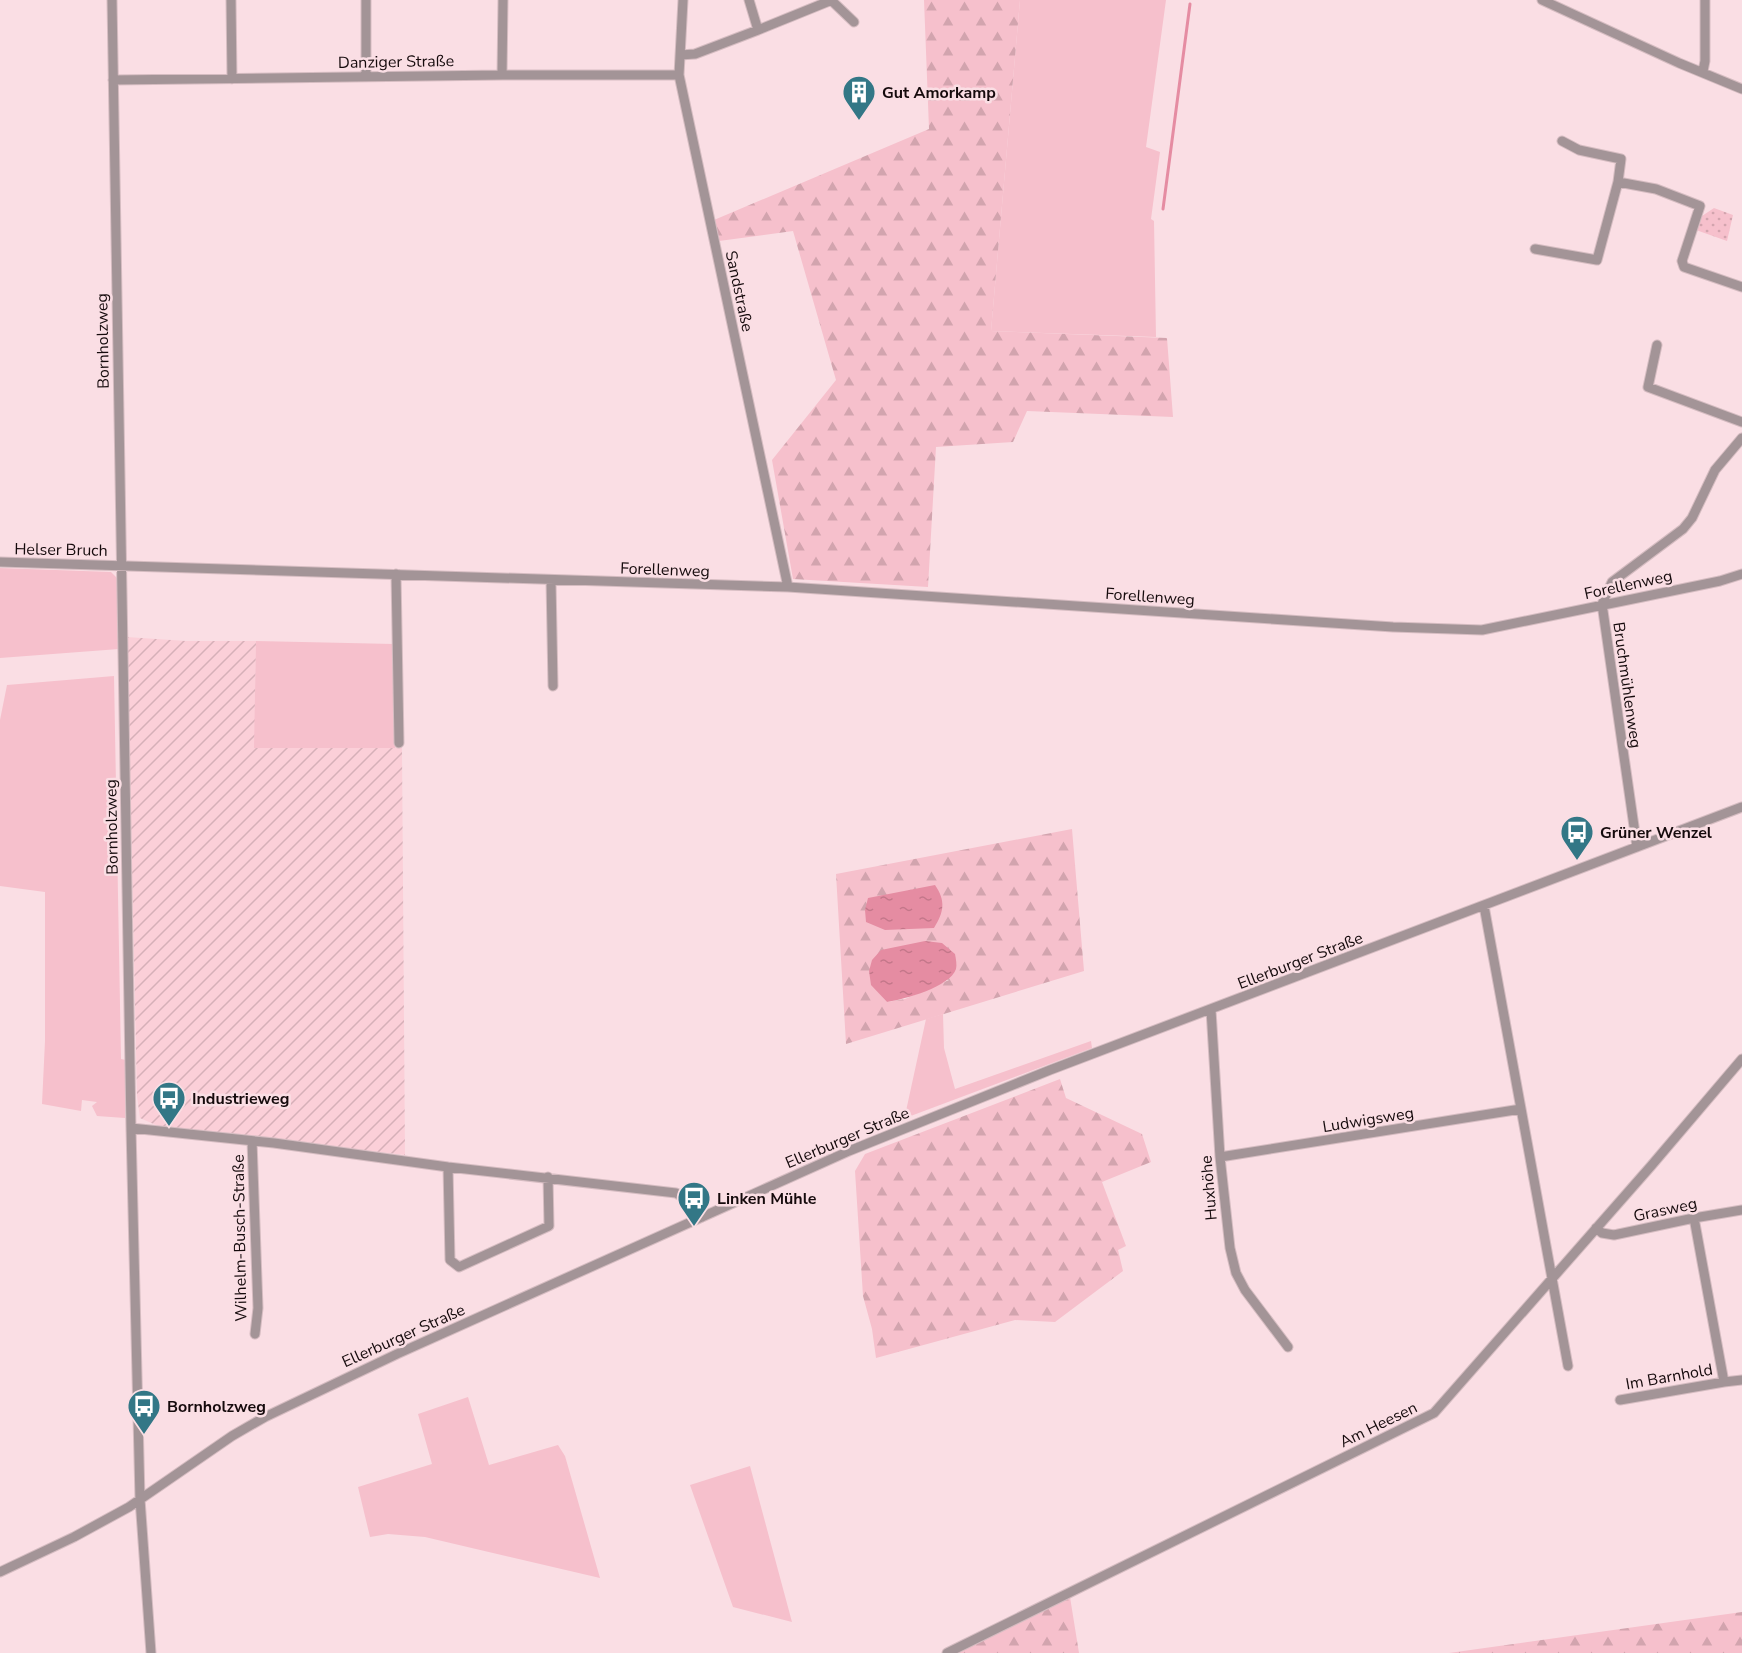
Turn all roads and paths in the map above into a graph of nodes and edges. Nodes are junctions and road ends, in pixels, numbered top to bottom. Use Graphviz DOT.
graph roads {
  1 [pos="112,0"];
  2 [pos="231,0"];
  3 [pos="366,0"];
  4 [pos="503,0"];
  5 [pos="683,0"];
  6 [pos="749,0"];
  7 [pos="1542,0"];
  8 [pos="1705,0"];
  9 [pos="832,1"];
  10 [pos="854,22"];
  11 [pos="758,30"];
  12 [pos="680,55"];
  13 [pos="1702,71"];
  14 [pos="502,75"];
  15 [pos="679,75"];
  16 [pos="366,77"];
  17 [pos="232,79"];
  18 [pos="113,80"];
  19 [pos="1742,89"];
  20 [pos="1562,141"];
  21 [pos="1618,182"];
  22 [pos="1535,249"];
  23 [pos="1742,286"];
  24 [pos="1658,345"];
  25 [pos="1742,422"];
  26 [pos="1742,438"];
  27 [pos="0,562"];
  28 [pos="121,566"];
  29 [pos="396,574"];
  30 [pos="1742,574"];
  31 [pos="551,581"];
  32 [pos="788,587"];
  33 [pos="1602,604"];
  34 [pos="553,686"];
  35 [pos="399,743"];
  36 [pos="1742,807"];
  37 [pos="1636,847"];
  38 [pos="1484,906"];
  39 [pos="1211,1010"];
  40 [pos="1742,1059"];
  41 [pos="1521,1109"];
  42 [pos="131,1128"];
  43 [pos="252,1141"];
  44 [pos="1220,1157"];
  45 [pos="448,1167"];
  46 [pos="548,1177"];
  47 [pos="1742,1210"];
  48 [pos="702,1217"];
  49 [pos="1694,1218"];
  50 [pos="1596,1228"];
  51 [pos="1552,1278"];
  52 [pos="255,1334"];
  53 [pos="1288,1347"];
  54 [pos="1568,1366"];
  55 [pos="1742,1380"];
  56 [pos="1724,1382"];
  57 [pos="1620,1400"];
  58 [pos="140,1499"];
  59 [pos="0,1572"];
  60 [pos="151,1653"];
  61 [pos="947,1653"];
  1 -- 18 [label="street, Bornholzweg"];
  2 -- 17 [label="street"];
  3 -- 16 [label="street"];
  4 -- 14 [label="street"];
  5 -- 12 [label="street, Sandstraße"];
  6 -- 11 [label="street"];
  7 -- 13 [label="street"];
  8 -- 13 [label="street"];
  9 -- 10 [label="street"];
  9 -- 11 [label="street"];
  11 -- 12 [label="street"];
  12 -- 15 [label="street, Sandstraße"];
  13 -- 19 [label="street"];
  14 -- 15 [label="street, Danziger Straße"];
  14 -- 16 [label="street, Danziger Straße"];
  15 -- 32 [label="street, Sandstraße"];
  16 -- 17 [label="street, Danziger Straße"];
  17 -- 18 [label="street, Danziger Straße"];
  18 -- 28 [label="street, Bornholzweg"];
  20 -- 21 [label="street"];
  21 -- 22 [label="street"];
  21 -- 23 [label="street"];
  24 -- 25 [label="street"];
  26 -- 33 [label="street, Bruchmühlenweg"];
  27 -- 28 [label="street, Helser Bruch"];
  28 -- 29 [label="street, Forellenweg"];
  28 -- 42 [label="street, Bornholzweg"];
  29 -- 31 [label="street, Forellenweg"];
  29 -- 35 [label="street"];
  30 -- 33 [label="street, Forellenweg"];
  31 -- 32 [label="street, Forellenweg"];
  31 -- 34 [label="street"];
  32 -- 33 [label="street, Forellenweg"];
  33 -- 37 [label="street, Bruchmühlenweg"];
  36 -- 37 [label="street, Ellerburger Straße"];
  37 -- 38 [label="street, Ellerburger Straße"];
  38 -- 39 [label="street, Ellerburger Straße"];
  38 -- 41 [label="street"];
  39 -- 44 [label="street, Huxhöhe"];
  39 -- 48 [label="street, Ellerburger Straße"];
  40 -- 50 [label="street, Am Heesen"];
  41 -- 44 [label="street, Ludwigsweg"];
  41 -- 51 [label="street"];
  42 -- 43 [label="street"];
  42 -- 58 [label="street, Bornholzweg"];
  43 -- 45 [label="street"];
  43 -- 52 [label="street, Wilhelm-Busch-Straße"];
  44 -- 53 [label="street, Huxhöhe"];
  45 -- 46 [label="street"];
  45 -- 46 [label="street"];
  46 -- 48 [label="street"];
  47 -- 49 [label="street, Grasweg"];
  48 -- 58 [label="street, Ellerburger Straße"];
  49 -- 50 [label="street, Grasweg"];
  49 -- 56 [label="street, Im Barnhold"];
  50 -- 51 [label="street, Am Heesen"];
  51 -- 54 [label="street"];
  51 -- 61 [label="street, Am Heesen"];
  55 -- 56 [label="street, Im Barnhold"];
  56 -- 57 [label="street, Im Barnhold"];
  58 -- 59 [label="street, Ellerburger Straße"];
  58 -- 60 [label="street, Bornholzweg"];
}
